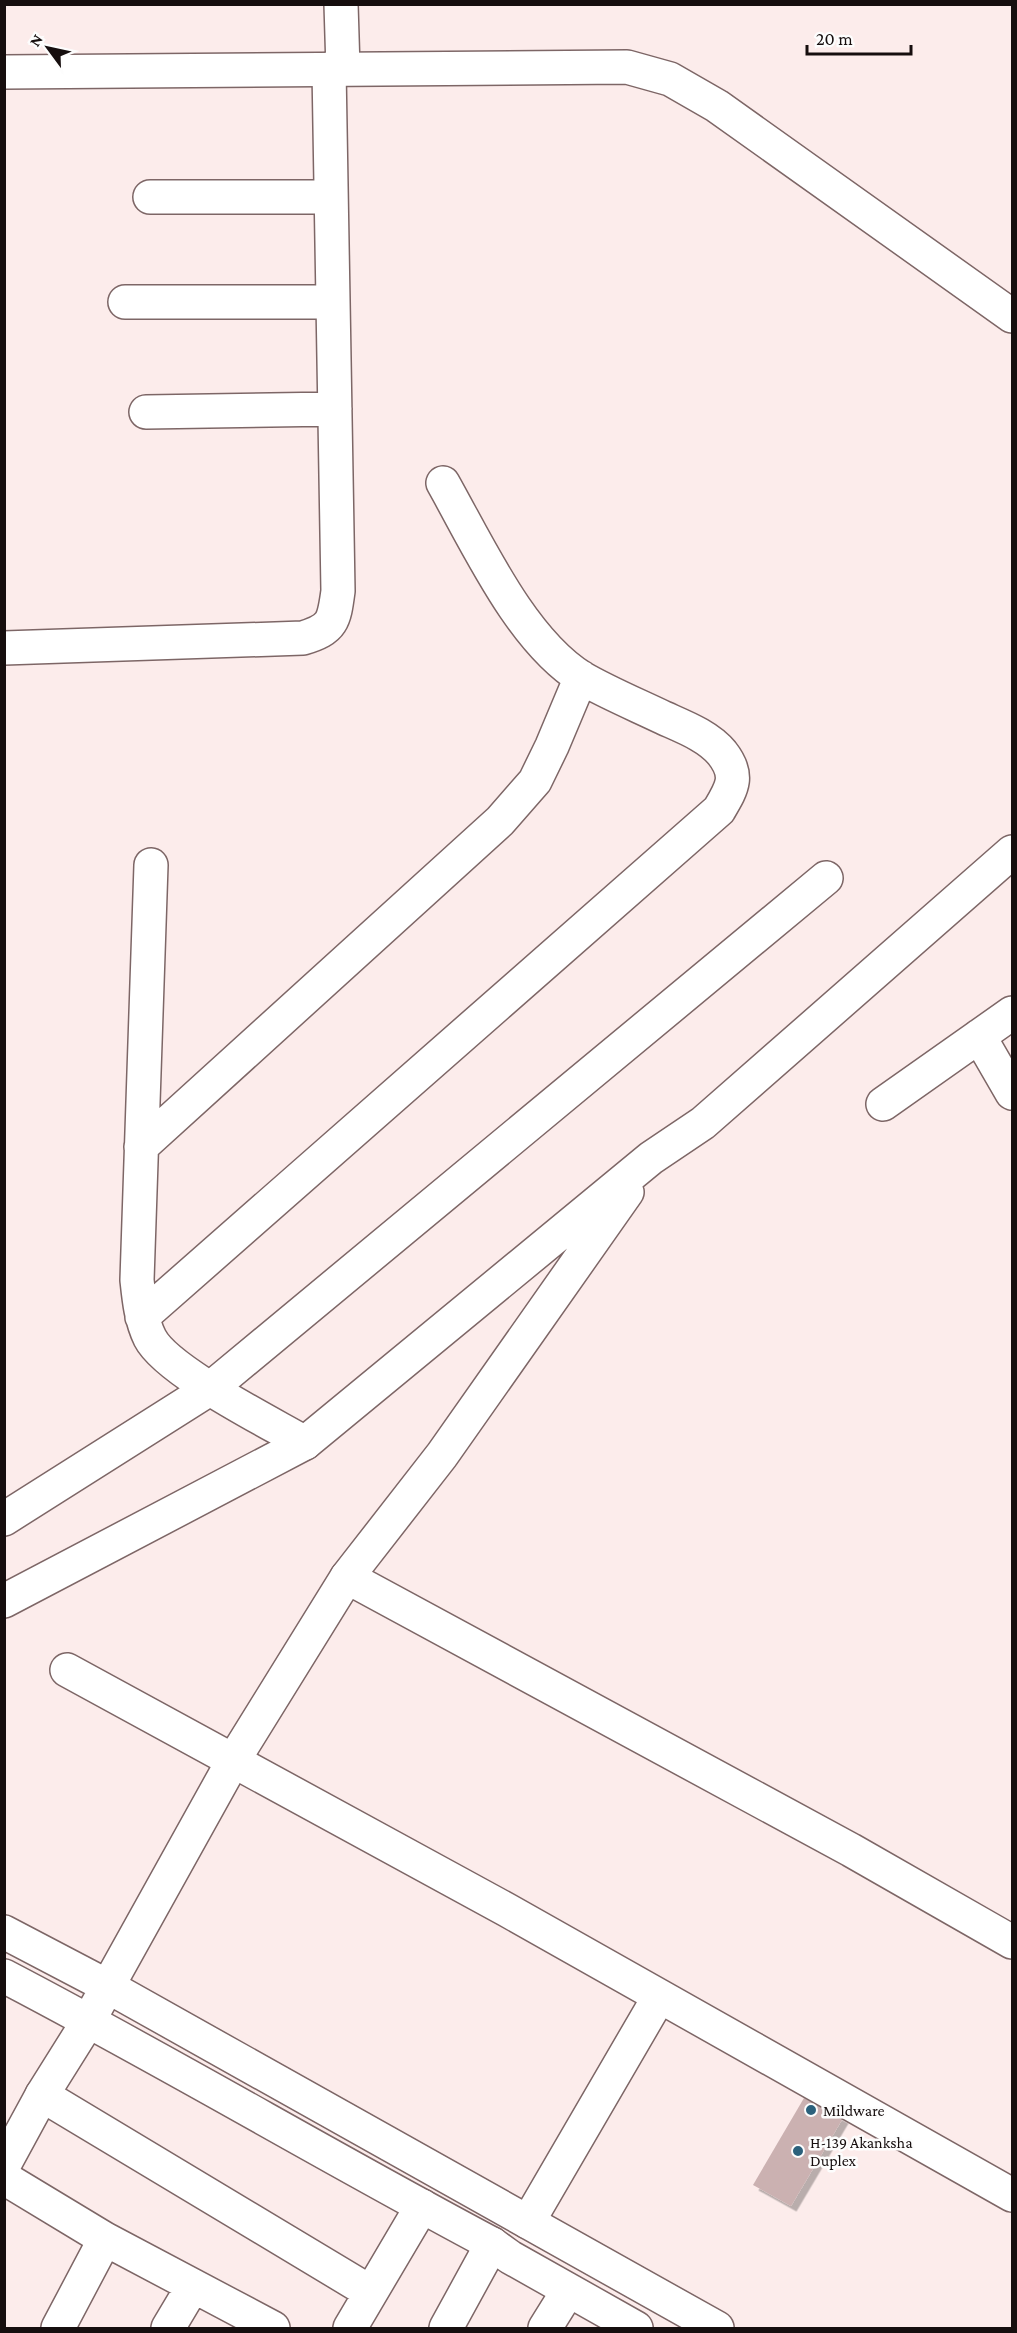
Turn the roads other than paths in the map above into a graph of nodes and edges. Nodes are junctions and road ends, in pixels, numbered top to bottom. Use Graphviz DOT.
graph roads {
  1 [pos="341,4"];
  2 [pos="336,69"];
  3 [pos="4,72"];
  4 [pos="150,197"];
  5 [pos="331,197"];
  6 [pos="125,302"];
  7 [pos="333,302"];
  8 [pos="1012,316"];
  9 [pos="335,409"];
  10 [pos="146,412"];
  11 [pos="443,483"];
  12 [pos="4,648"];
  13 [pos="581,677"];
  14 [pos="1012,852"];
  15 [pos="151,865"];
  16 [pos="826,878"];
  17 [pos="1012,1013"];
  18 [pos="979,1036"];
  19 [pos="1012,1093"];
  20 [pos="883,1104"];
  21 [pos="141,1147"];
  22 [pos="651,1158"];
  23 [pos="142,1317"];
  24 [pos="211,1388"];
  25 [pos="304,1443"];
  26 [pos="4,1519"];
  27 [pos="347,1577"];
  28 [pos="4,1601"];
  29 [pos="67,1670"];
  30 [pos="233,1761"];
  31 [pos="4,1932"];
  32 [pos="1012,1942"];
  33 [pos="4,1976"];
  34 [pos="107,1986"];
  35 [pos="659,1997"];
  36 [pos="88,2020"];
  37 [pos="42,2095"];
  38 [pos="4,2165"];
  39 [pos="4,2178"];
  40 [pos="1012,2195"];
  41 [pos="422,2206"];
  42 [pos="528,2222"];
  43 [pos="105,2239"];
  44 [pos="492,2244"];
  45 [pos="193,2286"];
  46 [pos="568,2291"];
  47 [pos="370,2292"];
  48 [pos="58,2328"];
  49 [pos="168,2328"];
  50 [pos="273,2328"];
  51 [pos="350,2328"];
  52 [pos="446,2328"];
  53 [pos="545,2328"];
  54 [pos="636,2328"];
  55 [pos="717,2328"];
  1 -- 2 [label="street"];
  2 -- 3 [label="street"];
  2 -- 5 [label="street"];
  2 -- 8 [label="street"];
  4 -- 5 [label="street"];
  5 -- 7 [label="street"];
  6 -- 7 [label="street"];
  7 -- 9 [label="street"];
  9 -- 10 [label="street"];
  9 -- 12 [label="street"];
  11 -- 13 [label="street"];
  13 -- 21 [label="street"];
  13 -- 23 [label="street"];
  14 -- 22 [label="street"];
  15 -- 21 [label="street"];
  16 -- 24 [label="street"];
  17 -- 18 [label="street"];
  18 -- 19 [label="street"];
  18 -- 20 [label="street"];
  21 -- 23 [label="street"];
  22 -- 25 [label="street"];
  22 -- 27 [label="street"];
  23 -- 24 [label="street"];
  24 -- 25 [label="street"];
  24 -- 26 [label="street"];
  25 -- 28 [label="street"];
  27 -- 30 [label="street"];
  27 -- 32 [label="street"];
  29 -- 30 [label="street"];
  30 -- 34 [label="street"];
  30 -- 35 [label="street"];
  31 -- 34 [label="street"];
  33 -- 36 [label="street"];
  34 -- 36 [label="street"];
  34 -- 42 [label="street"];
  35 -- 40 [label="street"];
  35 -- 42 [label="street"];
  36 -- 37 [label="street"];
  36 -- 41 [label="street"];
  37 -- 38 [label="street"];
  37 -- 47 [label="street"];
  39 -- 43 [label="street"];
  41 -- 44 [label="street"];
  41 -- 47 [label="street"];
  42 -- 55 [label="street"];
  43 -- 45 [label="street"];
  43 -- 48 [label="street"];
  44 -- 46 [label="street"];
  44 -- 52 [label="street"];
  45 -- 49 [label="street"];
  45 -- 50 [label="street"];
  46 -- 53 [label="street"];
  46 -- 54 [label="street"];
  47 -- 51 [label="street"];
}
